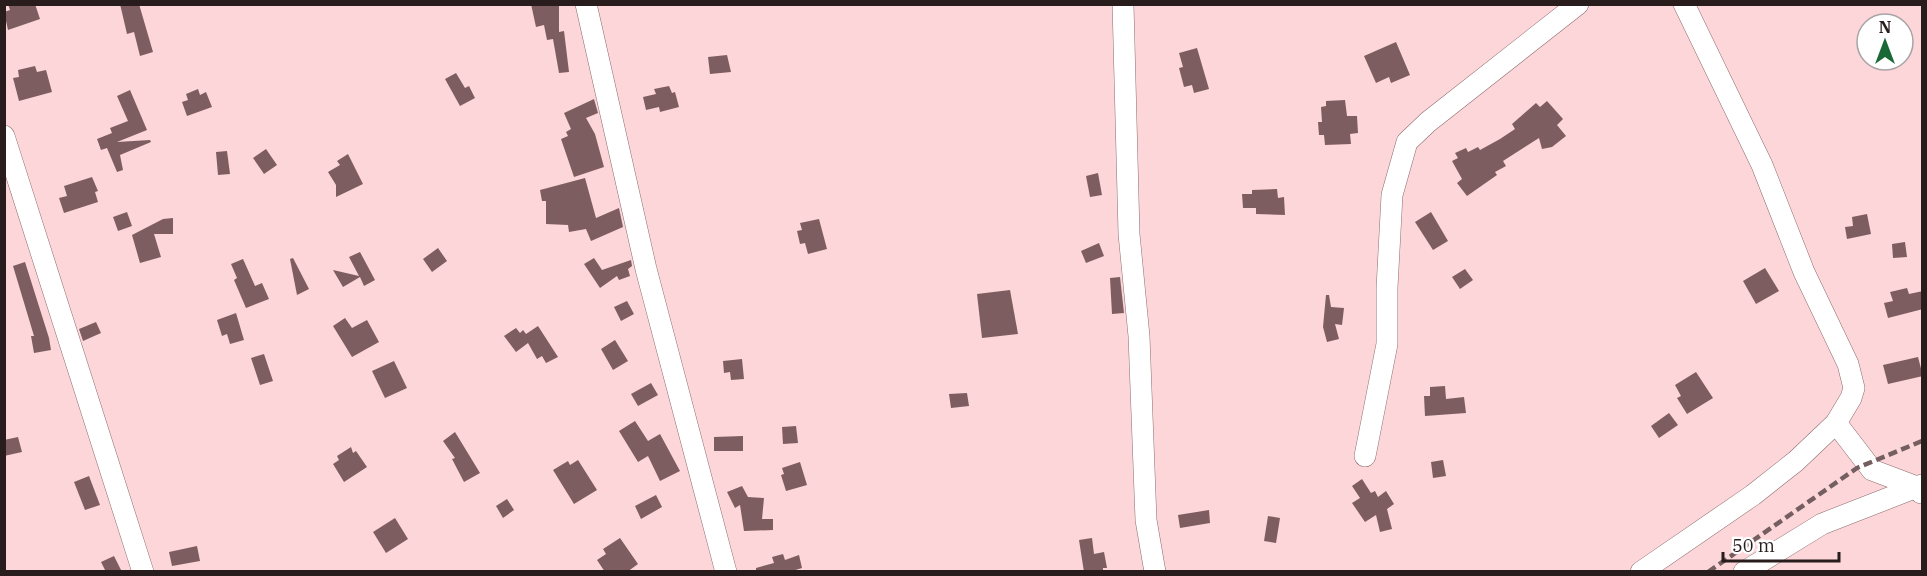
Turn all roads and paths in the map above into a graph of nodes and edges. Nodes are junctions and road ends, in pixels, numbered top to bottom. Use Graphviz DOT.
graph roads {
  1 [pos="586,4"];
  2 [pos="1123,4"];
  3 [pos="1578,4"];
  4 [pos="1684,4"];
  5 [pos="4,136"];
  6 [pos="1836,423"];
  7 [pos="1365,456"];
  8 [pos="1872,470"];
  9 [pos="1921,489"];
  10 [pos="1865,505"];
  11 [pos="143,572"];
  12 [pos="726,572"];
  13 [pos="1155,572"];
  14 [pos="1641,572"];
  15 [pos="1744,572"];
  1 -- 12 [label="street"];
  2 -- 13 [label="street"];
  3 -- 7 [label="street"];
  4 -- 6 [label="street"];
  5 -- 11 [label="street"];
  6 -- 8 [label="street"];
  6 -- 14 [label="street"];
  8 -- 9 [label="street"];
  8 -- 10 [label="street"];
  9 -- 10 [label="street"];
  10 -- 15 [label="street"];
}
